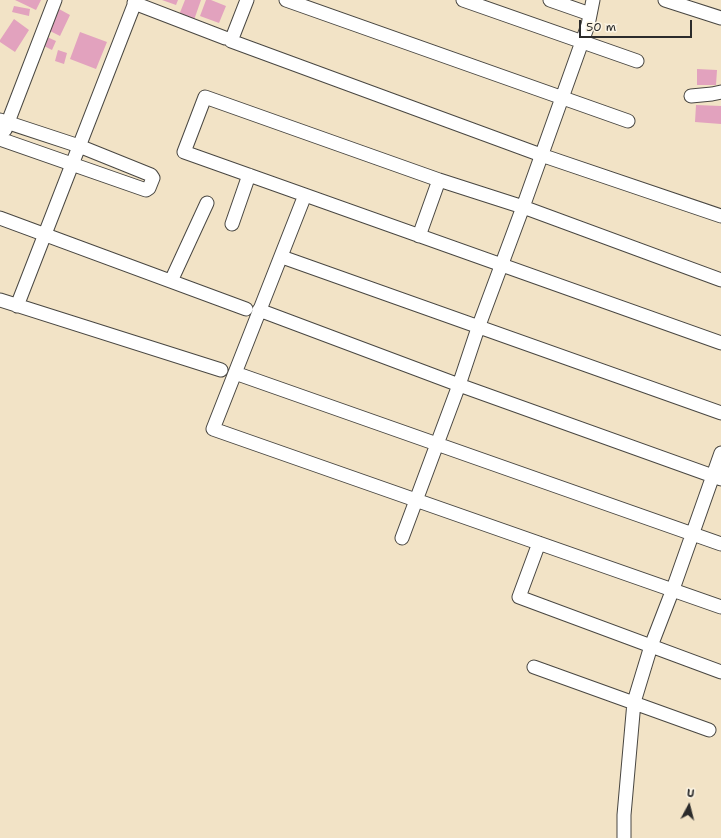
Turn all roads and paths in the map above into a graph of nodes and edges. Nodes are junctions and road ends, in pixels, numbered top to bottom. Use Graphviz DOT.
graph roads {
  1 [pos="55,0"];
  2 [pos="247,0"];
  3 [pos="286,0"];
  4 [pos="463,0"];
  5 [pos="550,0"];
  6 [pos="592,0"];
  7 [pos="665,0"];
  8 [pos="135,2"];
  9 [pos="590,14"];
  10 [pos="721,18"];
  11 [pos="225,38"];
  12 [pos="582,43"];
  13 [pos="637,61"];
  14 [pos="721,92"];
  15 [pos="691,96"];
  16 [pos="561,98"];
  17 [pos="4,121"];
  18 [pos="628,121"];
  19 [pos="1,139"];
  20 [pos="79,146"];
  21 [pos="541,155"];
  22 [pos="72,164"];
  23 [pos="249,175"];
  24 [pos="439,180"];
  25 [pos="305,195"];
  26 [pos="207,203"];
  27 [pos="523,207"];
  28 [pos="721,216"];
  29 [pos="0,218"];
  30 [pos="232,224"];
  31 [pos="45,235"];
  32 [pos="419,236"];
  33 [pos="282,257"];
  34 [pos="501,265"];
  35 [pos="721,280"];
  36 [pos="171,282"];
  37 [pos="0,300"];
  38 [pos="17,306"];
  39 [pos="246,309"];
  40 [pos="260,310"];
  41 [pos="478,328"];
  42 [pos="721,343"];
  43 [pos="221,370"];
  44 [pos="235,373"];
  45 [pos="459,385"];
  46 [pos="721,413"];
  47 [pos="436,445"];
  48 [pos="721,453"];
  49 [pos="717,478"];
  50 [pos="416,501"];
  51 [pos="691,534"];
  52 [pos="402,538"];
  53 [pos="539,543"];
  54 [pos="721,544"];
  55 [pos="673,589"];
  56 [pos="721,607"];
  57 [pos="650,646"];
  58 [pos="534,667"];
  59 [pos="721,672"];
  60 [pos="634,702"];
  61 [pos="709,730"];
  62 [pos="624,838"];
  1 -- 17 [label="street"];
  2 -- 21 [label="street"];
  3 -- 16 [label="street"];
  4 -- 12 [label="street"];
  5 -- 9 [label="street"];
  6 -- 9 [label="street"];
  7 -- 10 [label="street"];
  8 -- 11 [label="street"];
  8 -- 20 [label="street"];
  9 -- 12 [label="street"];
  12 -- 13 [label="street"];
  12 -- 16 [label="street"];
  14 -- 15 [label="street"];
  16 -- 18 [label="street"];
  16 -- 21 [label="street"];
  17 -- 19 [label="street"];
  17 -- 20 [label="street"];
  19 -- 22 [label="street"];
  20 -- 22 [label="street"];
  20 -- 22 [label="street"];
  21 -- 27 [label="street"];
  21 -- 28 [label="street"];
  22 -- 31 [label="street"];
  23 -- 24 [label="street"];
  23 -- 25 [label="street"];
  23 -- 30 [label="street"];
  24 -- 27 [label="street"];
  24 -- 32 [label="street"];
  25 -- 32 [label="street"];
  25 -- 33 [label="street"];
  26 -- 36 [label="street"];
  27 -- 34 [label="street"];
  27 -- 35 [label="street"];
  29 -- 31 [label="street"];
  31 -- 36 [label="street"];
  31 -- 38 [label="street"];
  32 -- 34 [label="street"];
  33 -- 40 [label="street"];
  33 -- 41 [label="street"];
  34 -- 41 [label="street"];
  34 -- 42 [label="street"];
  36 -- 39 [label="street"];
  37 -- 38 [label="street"];
  38 -- 43 [label="street"];
  40 -- 44 [label="street"];
  40 -- 45 [label="street"];
  41 -- 45 [label="street"];
  41 -- 46 [label="street"];
  44 -- 47 [label="street"];
  44 -- 50 [label="street"];
  45 -- 47 [label="street"];
  45 -- 49 [label="street"];
  47 -- 50 [label="street"];
  47 -- 51 [label="street"];
  48 -- 49 [label="street"];
  49 -- 51 [label="street"];
  50 -- 52 [label="street"];
  50 -- 53 [label="street"];
  51 -- 54 [label="street"];
  51 -- 55 [label="street"];
  53 -- 55 [label="street"];
  53 -- 57 [label="street"];
  55 -- 56 [label="street"];
  55 -- 57 [label="street"];
  57 -- 59 [label="street"];
  57 -- 60 [label="street"];
  58 -- 60 [label="street"];
  60 -- 61 [label="street"];
  60 -- 62 [label="street"];
}
